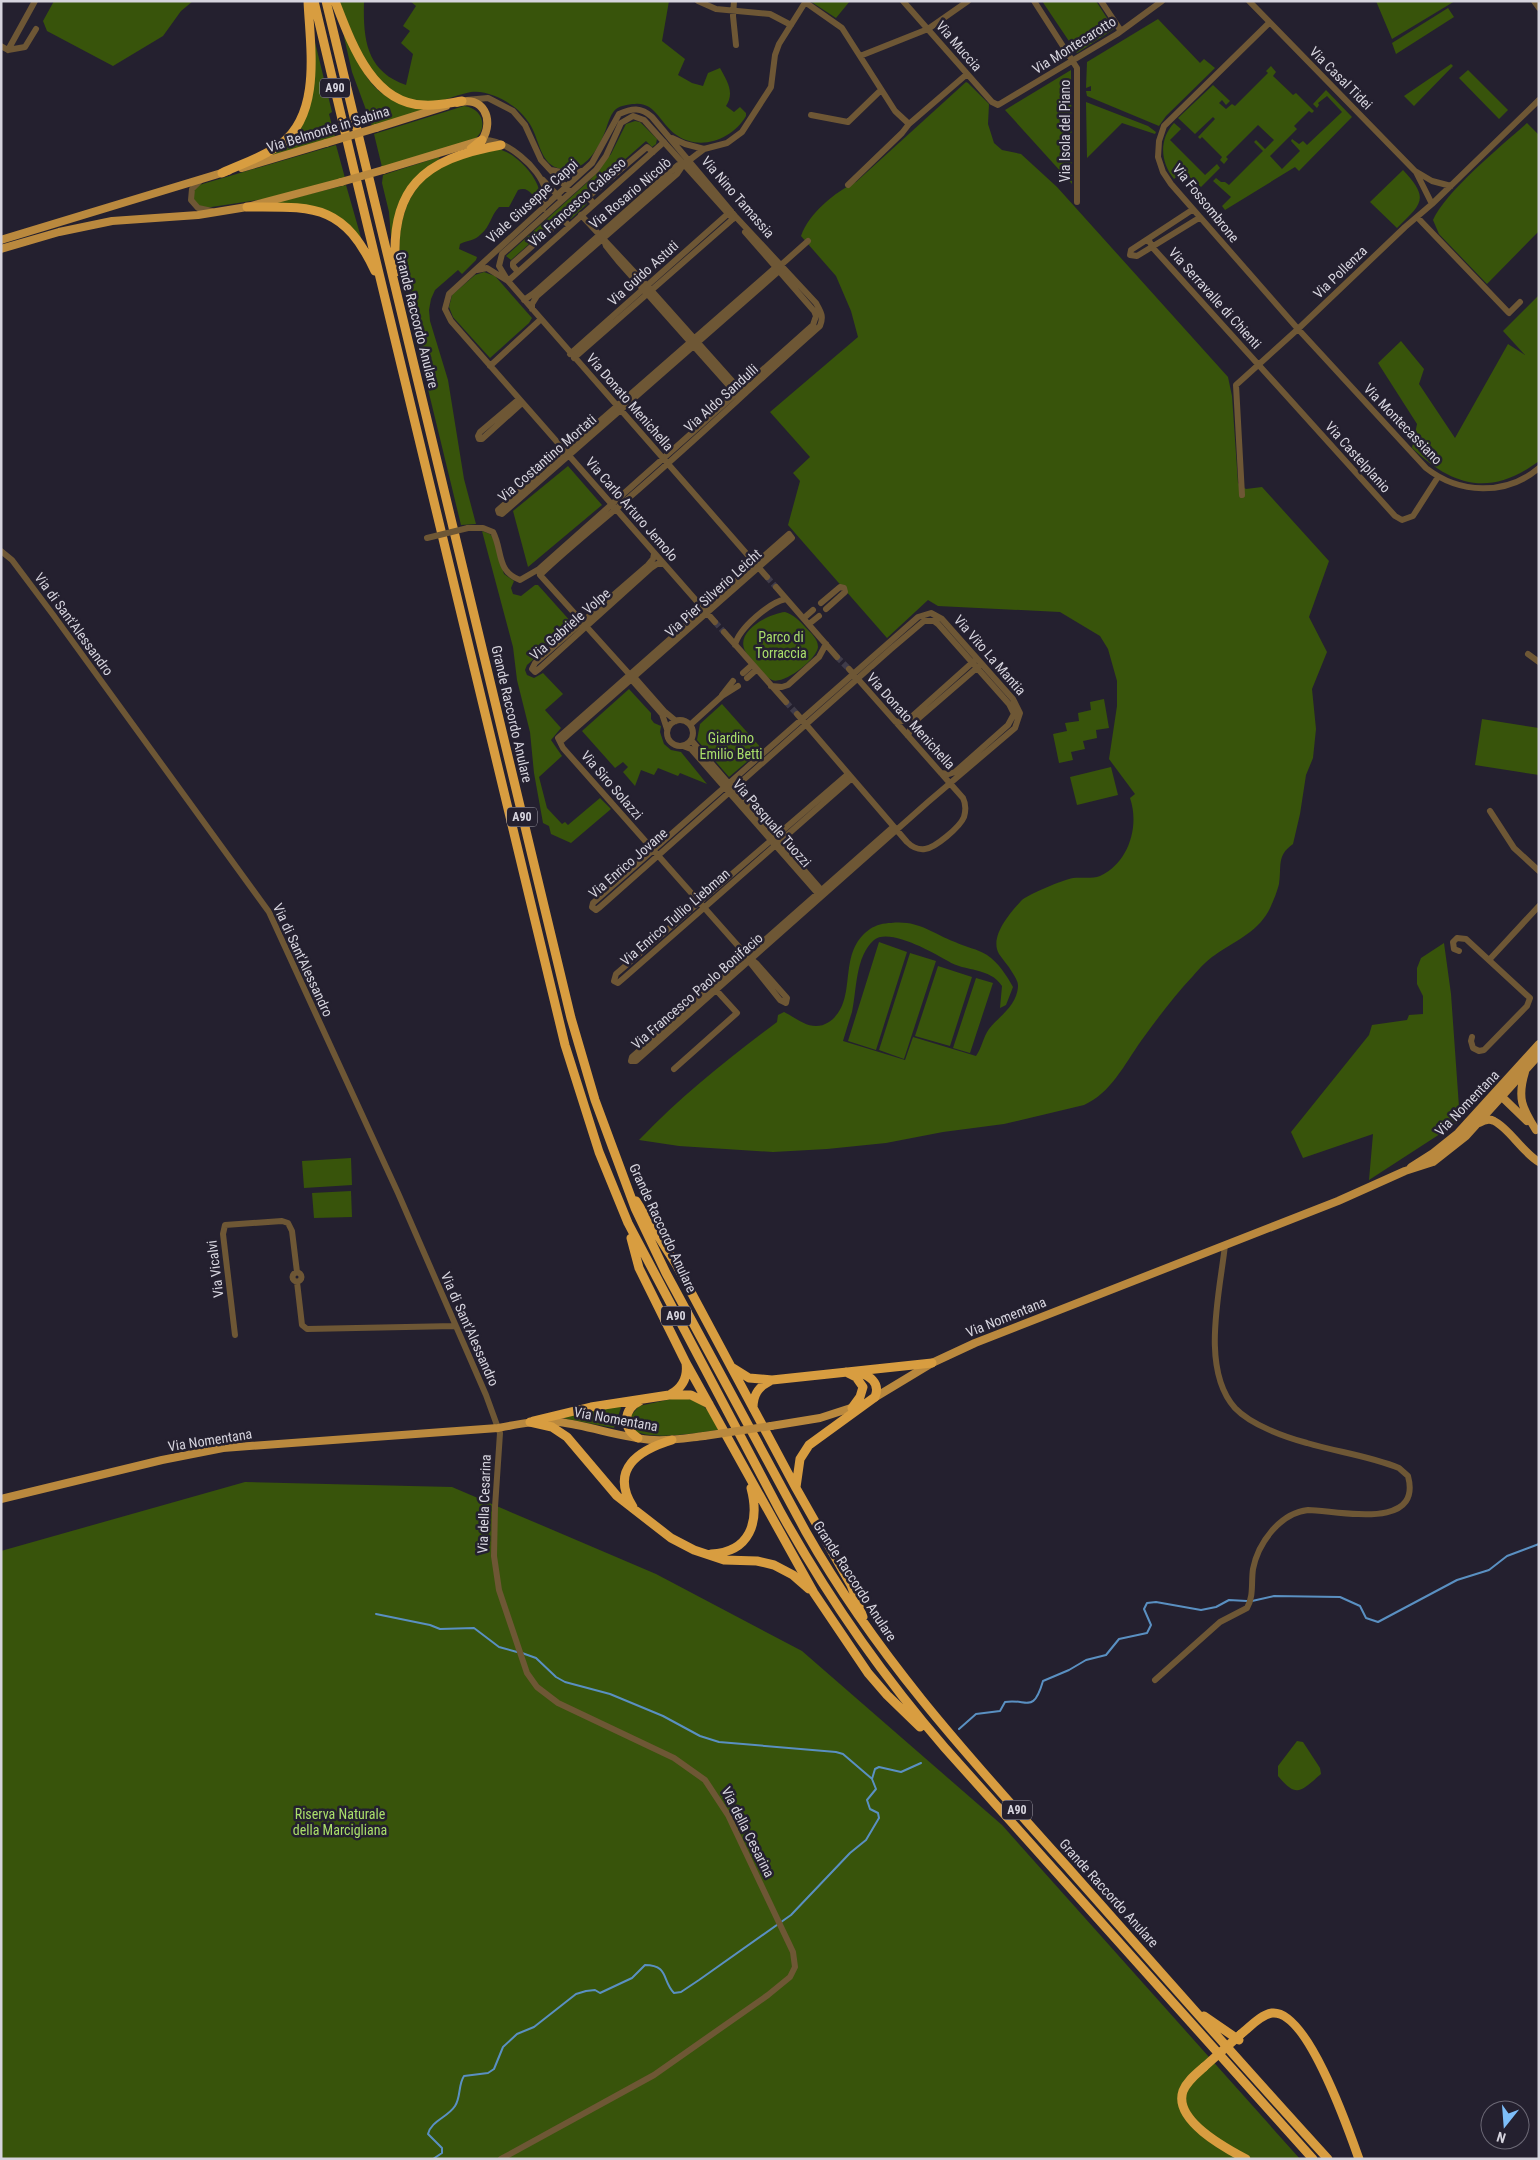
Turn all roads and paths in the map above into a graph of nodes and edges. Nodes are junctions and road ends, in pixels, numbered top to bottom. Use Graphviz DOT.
graph roads {
  1 [pos="36,1"];
  2 [pos="308,1"];
  3 [pos="314,1"];
  4 [pos="326,1"];
  5 [pos="335,1"];
  6 [pos="698,1"];
  7 [pos="734,1"];
  8 [pos="903,1"];
  9 [pos="1034,1"];
  10 [pos="1101,1"];
  11 [pos="1162,1"];
  12 [pos="1249,1"];
  13 [pos="1534,1"];
  14 [pos="805,2"];
  15 [pos="964,3"];
  16 [pos="1539,8"];
  17 [pos="733,11"];
  18 [pos="1270,22"];
  19 [pos="790,25"];
  20 [pos="36,29"];
  21 [pos="928,29"];
  22 [pos="1121,31"];
  23 [pos="736,45"];
  24 [pos="1,46"];
  25 [pos="8,50"];
  26 [pos="860,56"];
  27 [pos="1074,61"];
  28 [pos="967,74"];
  29 [pos="881,90"];
  30 [pos="1539,100"];
  31 [pos="462,101"];
  32 [pos="997,105"];
  33 [pos="627,110"];
  34 [pos="811,115"];
  35 [pos="633,116"];
  36 [pos="909,124"];
  37 [pos="669,136"];
  38 [pos="482,140"];
  39 [pos="664,142"];
  40 [pos="501,145"];
  41 [pos="704,149"];
  42 [pos="455,157"];
  43 [pos="689,160"];
  44 [pos="683,165"];
  45 [pos="550,170"];
  46 [pos="584,171"];
  47 [pos="1415,171"];
  48 [pos="222,173"];
  49 [pos="539,177"];
  50 [pos="202,179"];
  51 [pos="848,185"];
  52 [pos="1451,186"];
  53 [pos="566,188"];
  54 [pos="572,193"];
  55 [pos="558,195"];
  56 [pos="563,201"];
  57 [pos="1077,202"];
  58 [pos="1432,204"];
  59 [pos="247,207"];
  60 [pos="542,209"];
  61 [pos="1192,210"];
  62 [pos="223,211"];
  63 [pos="582,215"];
  64 [pos="732,215"];
  65 [pos="1417,217"];
  66 [pos="1199,218"];
  67 [pos="601,237"];
  68 [pos="1148,239"];
  69 [pos="1,240"];
  70 [pos="808,240"];
  71 [pos="1153,248"];
  72 [pos="1,249"];
  73 [pos="778,267"];
  74 [pos="474,271"];
  75 [pos="508,281"];
  76 [pos="647,289"];
  77 [pos="384,292"];
  78 [pos="524,300"];
  79 [pos="399,302"];
  80 [pos="1520,302"];
  81 [pos="445,304"];
  82 [pos="532,309"];
  83 [pos="823,315"];
  84 [pos="540,320"];
  85 [pos="815,322"];
  86 [pos="1298,329"];
  87 [pos="694,342"];
  88 [pos="572,356"];
  89 [pos="490,366"];
  90 [pos="1258,366"];
  91 [pos="740,394"];
  92 [pos="520,401"];
  93 [pos="619,408"];
  94 [pos="567,454"];
  95 [pos="665,461"];
  96 [pos="1539,468"];
  97 [pos="1438,477"];
  98 [pos="1242,495"];
  99 [pos="614,506"];
  100 [pos="427,538"];
  101 [pos="1,551"];
  102 [pos="654,554"];
  103 [pos="663,564"];
  104 [pos="757,566"];
  105 [pos="539,572"];
  106 [pos="767,577"];
  107 [pos="776,587"];
  108 [pos="786,599"];
  109 [pos="821,603"];
  110 [pos="826,609"];
  111 [pos="813,610"];
  112 [pos="706,612"];
  113 [pos="818,616"];
  114 [pos="930,616"];
  115 [pos="804,618"];
  116 [pos="715,622"];
  117 [pos="585,624"];
  118 [pos="809,624"];
  119 [pos="724,632"];
  120 [pos="826,644"];
  121 [pos="736,645"];
  122 [pos="1528,654"];
  123 [pos="837,657"];
  124 [pos="1538,661"];
  125 [pos="977,663"];
  126 [pos="754,668"];
  127 [pos="848,669"];
  128 [pos="745,675"];
  129 [pos="855,677"];
  130 [pos="632,678"];
  131 [pos="736,684"];
  132 [pos="771,686"];
  133 [pos="786,702"];
  134 [pos="797,714"];
  135 [pos="1016,720"];
  136 [pos="676,721"];
  137 [pos="896,722"];
  138 [pos="804,723"];
  139 [pos="690,725"];
  140 [pos="667,729"];
  141 [pos="908,736"];
  142 [pos="692,740"];
  143 [pos="560,742"];
  144 [pos="683,746"];
  145 [pos="941,773"];
  146 [pos="850,776"];
  147 [pos="950,783"];
  148 [pos="729,788"];
  149 [pos="1490,811"];
  150 [pos="895,828"];
  151 [pos="775,841"];
  152 [pos="655,853"];
  153 [pos="1539,871"];
  154 [pos="821,894"];
  155 [pos="702,905"];
  156 [pos="1539,906"];
  157 [pos="1460,951"];
  158 [pos="749,959"];
  159 [pos="1488,960"];
  160 [pos="717,991"];
  161 [pos="1472,1037"];
  162 [pos="1539,1044"];
  163 [pos="1539,1055"];
  164 [pos="674,1069"];
  165 [pos="1526,1070"];
  166 [pos="1499,1094"];
  167 [pos="1477,1124"];
  168 [pos="1537,1132"];
  169 [pos="1539,1162"];
  170 [pos="1405,1171"];
  171 [pos="626,1187"];
  172 [pos="628,1223"];
  173 [pos="1226,1245"];
  174 [pos="455,1326"];
  175 [pos="235,1335"];
  176 [pos="686,1363"];
  177 [pos="932,1363"];
  178 [pos="730,1366"];
  179 [pos="856,1370"];
  180 [pos="843,1372"];
  181 [pos="772,1380"];
  182 [pos="669,1395"];
  183 [pos="874,1397"];
  184 [pos="643,1400"];
  185 [pos="709,1404"];
  186 [pos="753,1408"];
  187 [pos="852,1408"];
  188 [pos="530,1422"];
  189 [pos="498,1428"];
  190 [pos="638,1438"];
  191 [pos="672,1440"];
  192 [pos="748,1476"];
  193 [pos="796,1488"];
  194 [pos="1,1499"];
  195 [pos="639,1515"];
  196 [pos="706,1554"];
  197 [pos="814,1592"];
  198 [pos="868,1632"];
  199 [pos="1155,1680"];
  200 [pos="945,1748"];
  201 [pos="1196,2010"];
  202 [pos="1240,2037"];
  203 [pos="500,2159"];
  204 [pos="1246,2159"];
  205 [pos="1313,2159"];
  206 [pos="1328,2159"];
  207 [pos="1359,2159"];
  1 -- 25 [label="street"];
  2 -- 48 [label="highway"];
  3 -- 77 [label="highway, Grande Raccordo Anulare / A90"];
  4 -- 79 [label="highway, Grande Raccordo Anulare / A90"];
  5 -- 31 [label="highway"];
  6 -- 17 [label="street"];
  7 -- 17 [label="street"];
  8 -- 21 [label="street, Via Muccia"];
  9 -- 27 [label="street"];
  10 -- 22 [label="street"];
  11 -- 22 [label="street, Via Montecarotto"];
  12 -- 18 [label="street, Via Casal Tidei"];
  13 -- 16 [label="street"];
  14 -- 19 [label="street"];
  14 -- 26 [label="street"];
  15 -- 21 [label="street"];
  17 -- 19 [label="street"];
  17 -- 23 [label="street"];
  18 -- 47 [label="street, Via Casal Tidei"];
  18 -- 61 [label="street, Via Fossombrone"];
  19 -- 41 [label="street"];
  20 -- 25 [label="street"];
  21 -- 26 [label="street"];
  21 -- 28 [label="street, Via Muccia"];
  22 -- 27 [label="street, Via Montecarotto"];
  24 -- 25 [label="street"];
  26 -- 29 [label="street"];
  27 -- 32 [label="street, Via Montecarotto"];
  27 -- 57 [label="street, Via Isola del Piano"];
  28 -- 32 [label="street, Via Muccia"];
  28 -- 36 [label="street"];
  29 -- 34 [label="street"];
  29 -- 36 [label="street"];
  30 -- 52 [label="street, Via Pollenza"];
  31 -- 38 [label="main road"];
  31 -- 45 [label="street, Via Belmonte in Sabina"];
  31 -- 48 [label="main road, Via Belmonte in Sabina, bridge"];
  33 -- 37 [label="street, Via Nino Tamassia"];
  33 -- 46 [label="street, Viale Giuseppe Cappi"];
  35 -- 39 [label="street, Via Nino Tamassia"];
  35 -- 54 [label="street, Viale Giuseppe Cappi"];
  36 -- 51 [label="street"];
  37 -- 41 [label="street"];
  37 -- 43 [label="street, Via Nino Tamassia"];
  38 -- 40 [label="street"];
  38 -- 42 [label="highway"];
  38 -- 59 [label="main road, bridge"];
  39 -- 44 [label="street, Via Nino Tamassia"];
  39 -- 63 [label="street, Via Francesco Calasso"];
  40 -- 42 [label="highway"];
  40 -- 49 [label="street"];
  41 -- 43 [label="street, Via Rosario Nicolò"];
  42 -- 79 [label="highway"];
  43 -- 44 [label="street, Via Rosario Nicolò"];
  43 -- 64 [label="street, Via Nino Tamassia"];
  44 -- 64 [label="street, Via Nino Tamassia"];
  44 -- 67 [label="street, Via Rosario Nicolò"];
  45 -- 46 [label="street"];
  45 -- 53 [label="street, Via Belmonte in Sabina"];
  46 -- 53 [label="street, Viale Giuseppe Cappi"];
  47 -- 52 [label="street, Via Casal Tidei"];
  47 -- 58 [label="street, Via Casal Tidei"];
  48 -- 50 [label="main road, Via Belmonte in Sabina"];
  49 -- 55 [label="street"];
  49 -- 60 [label="street"];
  50 -- 62 [label="street"];
  50 -- 69 [label="main road, Via Belmonte in Sabina"];
  52 -- 58 [label="street, Via Pollenza"];
  53 -- 54 [label="street, Via Belmonte in Sabina"];
  53 -- 55 [label="street, Viale Giuseppe Cappi"];
  54 -- 56 [label="street, Viale Giuseppe Cappi"];
  55 -- 56 [label="street"];
  55 -- 60 [label="street, Viale Giuseppe Cappi"];
  56 -- 75 [label="street, Viale Giuseppe Cappi"];
  58 -- 65 [label="street, Via Pollenza"];
  59 -- 62 [label="main road"];
  59 -- 77 [label="highway"];
  60 -- 74 [label="street, Viale Giuseppe Cappi"];
  61 -- 66 [label="street, Via Fossombrone"];
  61 -- 68 [label="street"];
  62 -- 72 [label="main road"];
  63 -- 67 [label="street"];
  63 -- 75 [label="street, Via Francesco Calasso"];
  64 -- 73 [label="street, Via Nino Tamassia"];
  64 -- 76 [label="street, Via Guido Astuti"];
  65 -- 80 [label="street"];
  65 -- 86 [label="street, Via Pollenza"];
  66 -- 71 [label="street"];
  66 -- 86 [label="street, Via Fossombrone"];
  67 -- 76 [label="street"];
  67 -- 78 [label="street, Via Rosario Nicolò"];
  67 -- 82 [label="street, Via Rosario Nicolò"];
  68 -- 71 [label="street, Via Serravalle di Chienti"];
  68 -- 71 [label="street"];
  70 -- 73 [label="street, Via Costantino Mortati"];
  71 -- 90 [label="street, Via Serravalle di Chienti"];
  73 -- 83 [label="street, Via Nino Tamassia"];
  73 -- 85 [label="street, Via Nino Tamassia"];
  73 -- 87 [label="street, Via Costantino Mortati"];
  74 -- 75 [label="street, Via Donato Menichella"];
  74 -- 81 [label="street, Viale Giuseppe Cappi"];
  75 -- 78 [label="street, Via Donato Menichella"];
  76 -- 87 [label="street"];
  76 -- 88 [label="street, Via Guido Astuti"];
  77 -- 172 [label="highway, Grande Raccordo Anulare / A90"];
  78 -- 82 [label="street, Via Donato Menichella"];
  79 -- 171 [label="highway, Grande Raccordo Anulare / A90"];
  81 -- 89 [label="street, Via Carlo Arturo Jemolo"];
  82 -- 84 [label="street, Via Donato Menichella"];
  83 -- 91 [label="street, Via Aldo Sandulli"];
  84 -- 88 [label="street, Via Donato Menichella"];
  84 -- 89 [label="street"];
  85 -- 91 [label="street, Via Aldo Sandulli"];
  86 -- 90 [label="street, Via Pollenza"];
  86 -- 97 [label="street, Via Montecassiano"];
  87 -- 91 [label="street"];
  87 -- 93 [label="street, Via Costantino Mortati"];
  88 -- 93 [label="street, Via Donato Menichella"];
  89 -- 92 [label="street, Via Carlo Arturo Jemolo"];
  90 -- 97 [label="street, Via Castelplanio"];
  90 -- 98 [label="street, Via Pollenza"];
  91 -- 95 [label="street, Via Aldo Sandulli"];
  92 -- 92 [label="street"];
  92 -- 94 [label="street, Via Carlo Arturo Jemolo"];
  93 -- 94 [label="street, Via Costantino Mortati"];
  93 -- 95 [label="street, Via Donato Menichella"];
  94 -- 94 [label="street, Via Costantino Mortati"];
  94 -- 99 [label="street, Via Carlo Arturo Jemolo"];
  95 -- 99 [label="street, Via Aldo Sandulli"];
  95 -- 104 [label="street, Via Donato Menichella"];
  96 -- 97 [label="street, Via Montecassiano"];
  99 -- 102 [label="street, Via Carlo Arturo Jemolo"];
  99 -- 105 [label="street, Via Aldo Sandulli"];
  100 -- 105 [label="street, Via Aldo Sandulli, bridge"];
  101 -- 174 [label="street, Via di Sant'Alessandro"];
  102 -- 103 [label="street, Via Carlo Arturo Jemolo"];
  102 -- 117 [label="street, Via Gabriele Volpe"];
  103 -- 112 [label="street, Via Carlo Arturo Jemolo"];
  103 -- 117 [label="street, Via Gabriele Volpe"];
  104 -- 104 [label="street, Via Pier Silverio Leicht"];
  104 -- 106 [label="street, Via Donato Menichella"];
  104 -- 112 [label="street, Via Pier Silverio Leicht"];
  105 -- 117 [label="street"];
  107 -- 108 [label="street"];
  108 -- 115 [label="street"];
  108 -- 121 [label="street"];
  109 -- 110 [label="street"];
  111 -- 115 [label="street"];
  112 -- 116 [label="street, Via Carlo Arturo Jemolo"];
  112 -- 130 [label="street, Via Pier Silverio Leicht"];
  113 -- 118 [label="street"];
  114 -- 125 [label="street, Via Vito La Mantia"];
  114 -- 129 [label="street, Via Enrico Jovane"];
  115 -- 118 [label="street"];
  117 -- 117 [label="street, Via Gabriele Volpe"];
  117 -- 130 [label="street"];
  118 -- 120 [label="street"];
  119 -- 121 [label="street"];
  120 -- 123 [label="street"];
  120 -- 132 [label="street"];
  121 -- 126 [label="street"];
  122 -- 124 [label="street"];
  125 -- 135 [label="street, Via Vito La Mantia"];
  125 -- 137 [label="street"];
  125 -- 141 [label="street"];
  126 -- 128 [label="street"];
  126 -- 132 [label="street"];
  127 -- 129 [label="street, Via Donato Menichella"];
  129 -- 137 [label="street, Via Donato Menichella"];
  129 -- 138 [label="street, Via Enrico Jovane"];
  130 -- 136 [label="street"];
  130 -- 140 [label="street"];
  130 -- 143 [label="street, Via Pier Silverio Leicht"];
  131 -- 139 [label="street"];
  132 -- 133 [label="street"];
  134 -- 138 [label="street"];
  135 -- 145 [label="street"];
  135 -- 147 [label="street, Via Francesco Paolo Bonifacio"];
  136 -- 139 [label="street"];
  136 -- 140 [label="street"];
  137 -- 141 [label="street, Via Donato Menichella"];
  138 -- 146 [label="street"];
  138 -- 148 [label="street, Via Enrico Jovane"];
  139 -- 142 [label="street"];
  140 -- 144 [label="street"];
  141 -- 145 [label="street, Via Donato Menichella"];
  142 -- 144 [label="street"];
  142 -- 148 [label="street, Via Pasquale Tuozzi"];
  143 -- 152 [label="street, Via Siro Solazzi"];
  144 -- 148 [label="street, Via Pasquale Tuozzi"];
  145 -- 147 [label="street, Via Donato Menichella"];
  146 -- 150 [label="street"];
  146 -- 151 [label="street, Via Enrico Tullio Liebman"];
  147 -- 150 [label="street, Via Francesco Paolo Bonifacio"];
  147 -- 150 [label="street"];
  148 -- 151 [label="street, Via Pasquale Tuozzi"];
  148 -- 152 [label="street, Via Enrico Jovane"];
  149 -- 153 [label="street"];
  150 -- 154 [label="street, Via Francesco Paolo Bonifacio"];
  151 -- 154 [label="street, Via Pasquale Tuozzi"];
  151 -- 155 [label="street, Via Enrico Tullio Liebman"];
  152 -- 152 [label="street, Via Enrico Jovane"];
  152 -- 155 [label="street, Via Siro Solazzi"];
  154 -- 158 [label="street, Via Francesco Paolo Bonifacio"];
  155 -- 155 [label="street, Via Enrico Tullio Liebman"];
  155 -- 158 [label="street, Via Siro Solazzi"];
  156 -- 159 [label="street"];
  157 -- 159 [label="street"];
  158 -- 158 [label="street, Via Siro Solazzi"];
  158 -- 160 [label="street, Via Francesco Paolo Bonifacio"];
  158 -- 160 [label="street, Via Francesco Paolo Bonifacio"];
  159 -- 161 [label="street"];
  160 -- 164 [label="street"];
  162 -- 166 [label="main road, Via Nomentana"];
  163 -- 165 [label="main road, Via Nomentana"];
  165 -- 166 [label="main road, Via Nomentana"];
  165 -- 168 [label="main road"];
  166 -- 167 [label="main road, Via Nomentana"];
  166 -- 168 [label="main road"];
  166 -- 170 [label="main road, Via Nomentana"];
  167 -- 169 [label="main road"];
  167 -- 170 [label="main road, Via Nomentana"];
  170 -- 173 [label="main road, Via Nomentana"];
  171 -- 178 [label="highway"];
  171 -- 198 [label="highway, Grande Raccordo Anulare / A90"];
  172 -- 176 [label="highway"];
  172 -- 200 [label="highway, Grande Raccordo Anulare / A90"];
  173 -- 177 [label="main road, Via Nomentana"];
  173 -- 199 [label="street"];
  174 -- 175 [label="street, Via Vicalvi"];
  174 -- 189 [label="street, Via di Sant'Alessandro"];
  176 -- 182 [label="highway"];
  176 -- 185 [label="highway"];
  177 -- 179 [label="highway"];
  177 -- 183 [label="main road, Via Nomentana"];
  178 -- 181 [label="highway"];
  178 -- 186 [label="highway"];
  179 -- 180 [label="highway"];
  179 -- 183 [label="highway"];
  180 -- 181 [label="highway"];
  180 -- 187 [label="highway"];
  181 -- 186 [label="highway"];
  182 -- 184 [label="highway"];
  182 -- 185 [label="highway"];
  183 -- 187 [label="main road, Via Nomentana"];
  183 -- 193 [label="highway"];
  184 -- 188 [label="highway"];
  184 -- 190 [label="highway"];
  185 -- 192 [label="highway"];
  186 -- 193 [label="highway"];
  187 -- 191 [label="main road, Via Nomentana, bridge"];
  188 -- 189 [label="main road, Via Nomentana"];
  188 -- 190 [label="main road, Via Nomentana"];
  188 -- 195 [label="highway"];
  189 -- 194 [label="main road, Via Nomentana"];
  189 -- 203 [label="street, Via della Cesarina"];
  190 -- 191 [label="main road, Via Nomentana"];
  191 -- 195 [label="highway"];
  192 -- 196 [label="highway"];
  192 -- 197 [label="highway"];
  193 -- 198 [label="highway"];
  195 -- 196 [label="highway"];
  196 -- 197 [label="highway"];
  197 -- 200 [label="highway"];
  198 -- 201 [label="highway, Grande Raccordo Anulare / A90"];
  200 -- 205 [label="highway, Grande Raccordo Anulare / A90"];
  201 -- 202 [label="highway"];
  201 -- 206 [label="highway, Grande Raccordo Anulare / A90"];
  202 -- 204 [label="highway, bridge"];
  202 -- 207 [label="highway"];
}
